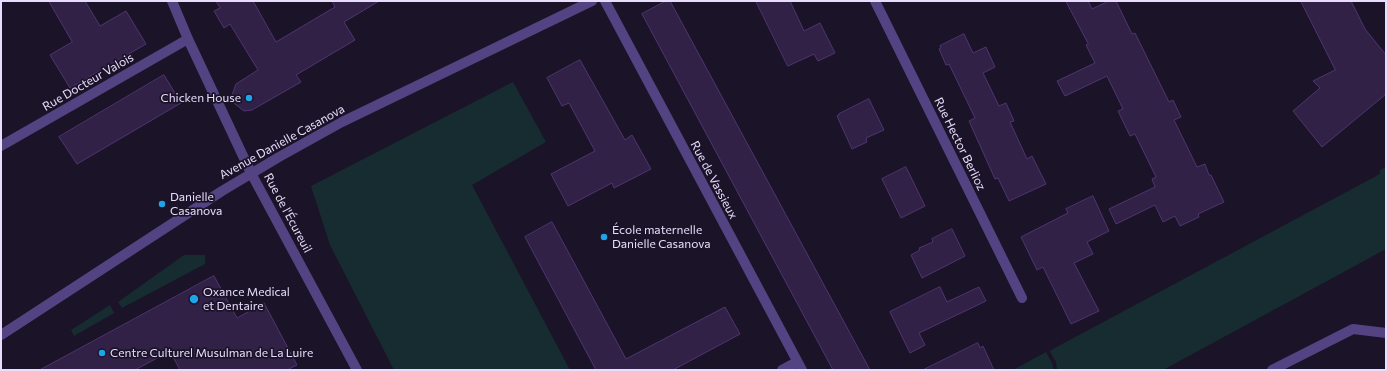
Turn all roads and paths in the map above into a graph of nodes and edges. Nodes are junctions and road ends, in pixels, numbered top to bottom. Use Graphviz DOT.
graph roads {
  1 [pos="172,1"];
  2 [pos="592,1"];
  3 [pos="605,1"];
  4 [pos="875,1"];
  5 [pos="188,40"];
  6 [pos="1,146"];
  7 [pos="251,173"];
  8 [pos="1022,298"];
  9 [pos="1386,333"];
  10 [pos="1,335"];
  11 [pos="799,366"];
  12 [pos="357,370"];
  13 [pos="782,370"];
  14 [pos="1272,370"];
  1 -- 5 [label="street, Rue de l'Écureuil"];
  2 -- 7 [label="street, Avenue Danielle Casanova"];
  3 -- 11 [label="street, Rue de Vassieux"];
  4 -- 8 [label="street, Rue Hector Berlioz"];
  5 -- 6 [label="street, Rue Docteur Valois"];
  5 -- 7 [label="street, Rue de l'Écureuil"];
  7 -- 10 [label="street, Avenue Danielle Casanova"];
  7 -- 12 [label="street, Rue de l'Écureuil"];
  9 -- 14 [label="street"];
  11 -- 13 [label="street"];
}
